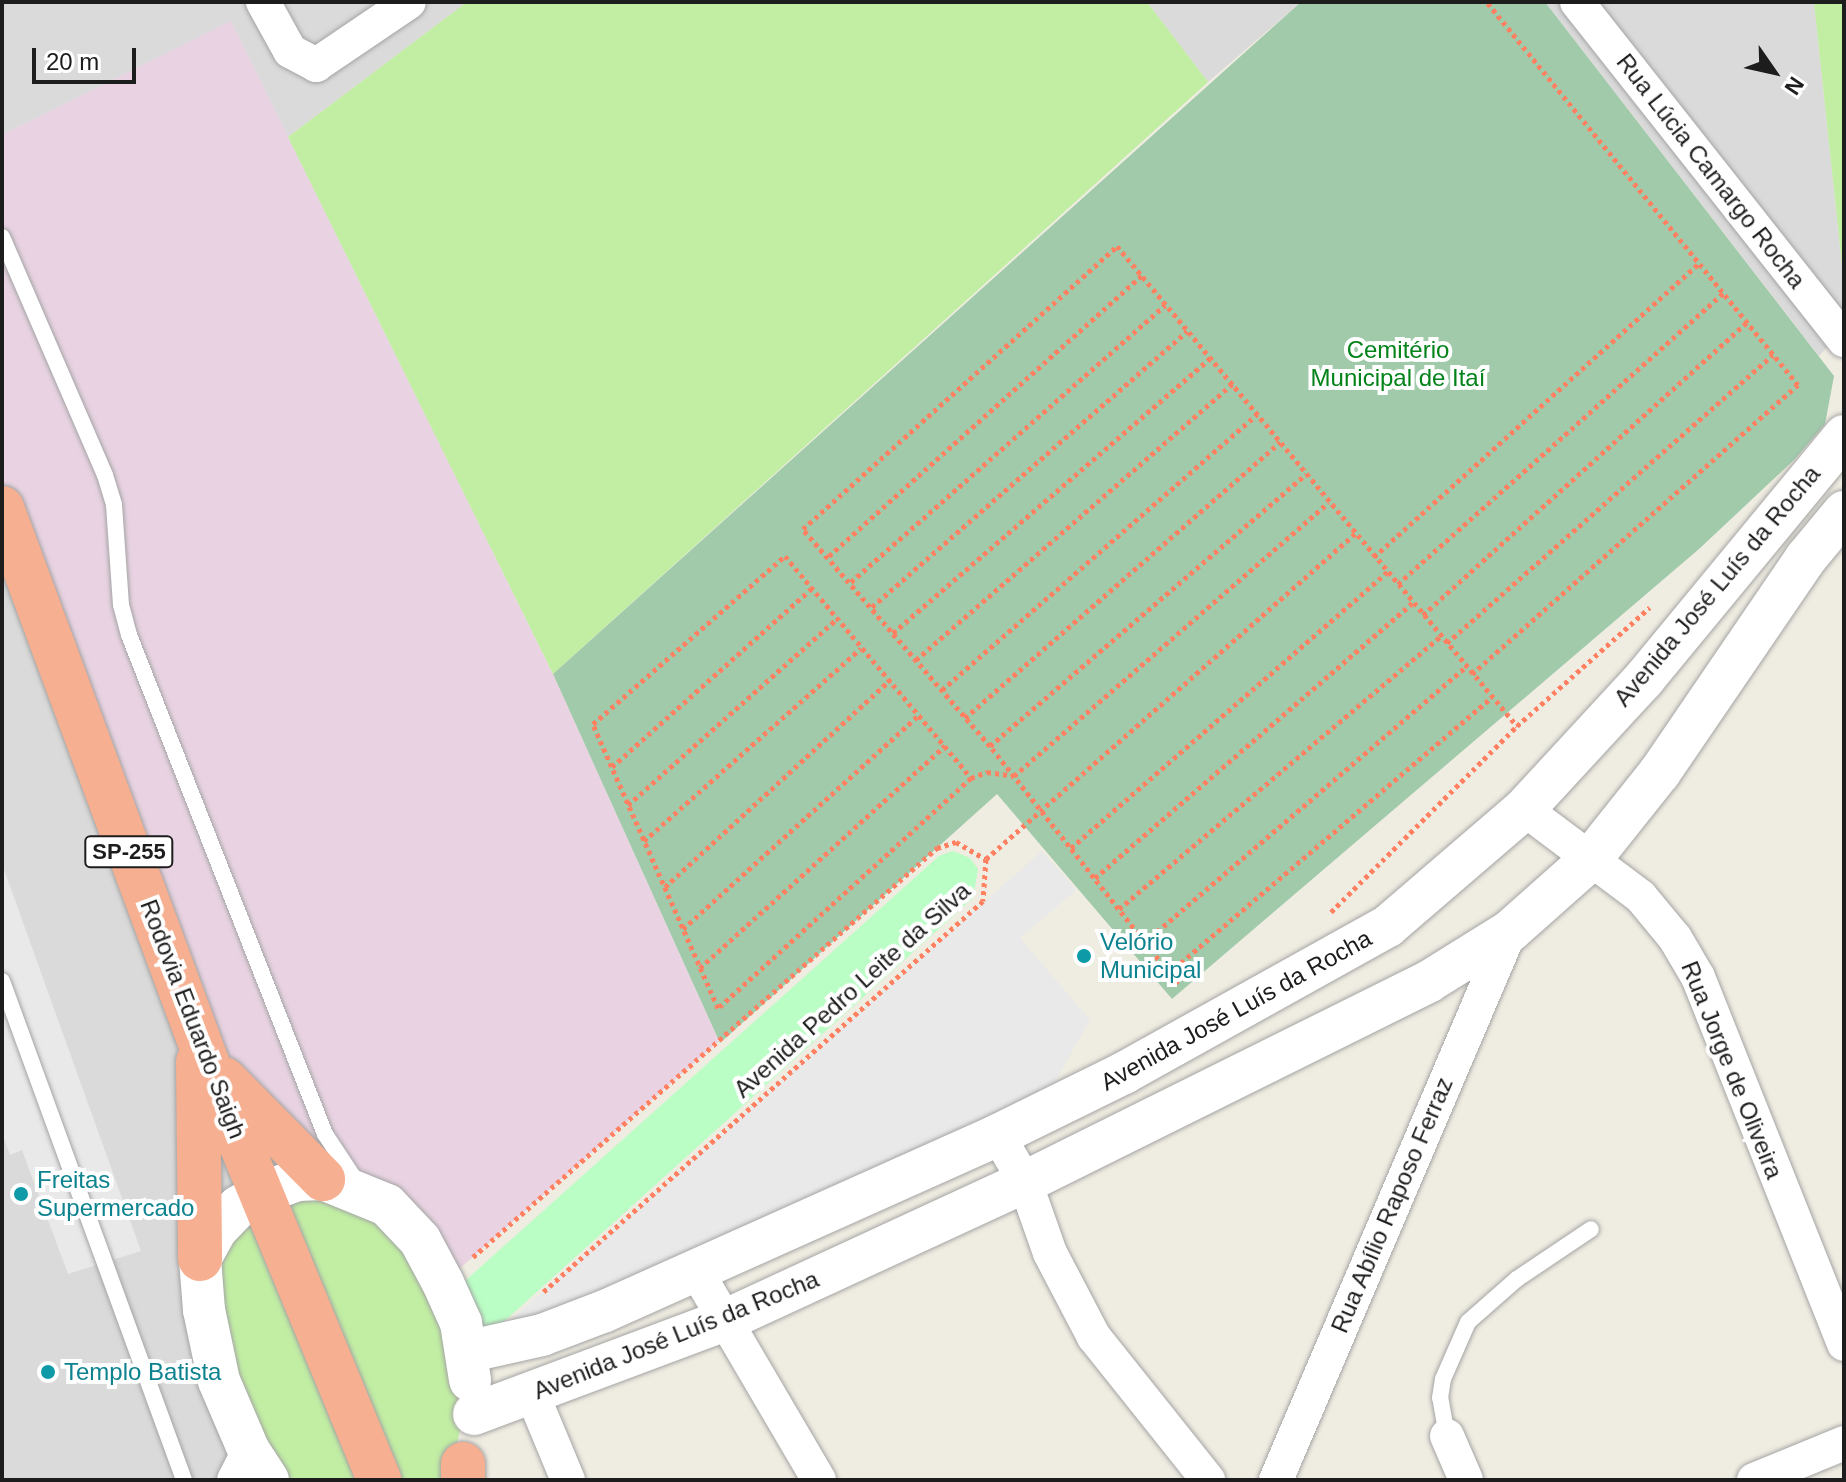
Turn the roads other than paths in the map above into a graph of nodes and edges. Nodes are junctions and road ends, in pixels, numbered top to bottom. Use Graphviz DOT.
graph roads {
  1 [pos="263,2"];
  2 [pos="409,2"];
  3 [pos="1577,2"];
  4 [pos="2,237"];
  5 [pos="1844,340"];
  6 [pos="1844,436"];
  7 [pos="2,508"];
  8 [pos="1844,512"];
  9 [pos="1644,679"];
  10 [pos="1696,720"];
  11 [pos="1524,809"];
  12 [pos="1590,860"];
  13 [pos="1510,931"];
  14 [pos="2,981"];
  15 [pos="202,1049"];
  16 [pos="998,1135"];
  17 [pos="1025,1182"];
  18 [pos="343,1186"];
  19 [pos="262,1193"];
  20 [pos="1591,1229"];
  21 [pos="200,1259"];
  22 [pos="697,1272"];
  23 [pos="726,1320"];
  24 [pos="1844,1344"];
  25 [pos="466,1352"];
  26 [pos="533,1396"];
  27 [pos="474,1414"];
  28 [pos="1447,1436"];
  29 [pos="1844,1443"];
  30 [pos="250,1470"];
  31 [pos="460,1475"];
  32 [pos="184,1480"];
  33 [pos="379,1480"];
  34 [pos="568,1480"];
  35 [pos="819,1480"];
  36 [pos="1208,1480"];
  37 [pos="1276,1480"];
  38 [pos="1466,1480"];
  39 [pos="1754,1480"];
  1 -- 2 [label="street"];
  3 -- 5 [label="street, Rua Lúcia Camargo Rocha"];
  4 -- 18 [label="lane"];
  6 -- 9 [label="street, Avenida José Luís da Rocha"];
  7 -- 15 [label="highway, Rodovia Eduardo Saigh / SP-255"];
  8 -- 10 [label="street, Avenida José Luís da Rocha"];
  9 -- 10 [label="street"];
  9 -- 11 [label="street, Avenida José Luís da Rocha"];
  10 -- 12 [label="street, Avenida José Luís da Rocha"];
  11 -- 12 [label="street, Rua Jorge de Oliveira"];
  11 -- 16 [label="street, Avenida José Luís da Rocha"];
  12 -- 13 [label="street, Avenida José Luís da Rocha"];
  12 -- 24 [label="street, Rua Jorge de Oliveira"];
  13 -- 17 [label="street, Avenida José Luís da Rocha"];
  13 -- 37 [label="street, Rua Abílio Raposo Ferraz"];
  14 -- 32 [label="lane"];
  15 -- 18 [label="highway"];
  15 -- 19 [label="highway, Rodovia Eduardo Saigh / SP-255"];
  15 -- 21 [label="highway"];
  16 -- 17 [label="street"];
  16 -- 22 [label="street, Avenida José Luís da Rocha"];
  17 -- 23 [label="street, Avenida José Luís da Rocha"];
  17 -- 36 [label="street"];
  18 -- 19 [label="street"];
  18 -- 25 [label="street"];
  19 -- 21 [label="street"];
  19 -- 33 [label="highway, Rodovia Eduardo Saigh / SP-255"];
  20 -- 28 [label="lane"];
  21 -- 30 [label="street"];
  22 -- 23 [label="street"];
  22 -- 25 [label="street, Avenida José Luís da Rocha"];
  23 -- 26 [label="street, Avenida José Luís da Rocha"];
  23 -- 35 [label="street"];
  25 -- 27 [label="street"];
  26 -- 27 [label="street, Avenida José Luís da Rocha"];
  26 -- 34 [label="street"];
  27 -- 31 [label="street"];
  28 -- 38 [label="street"];
  29 -- 39 [label="street"];
}
